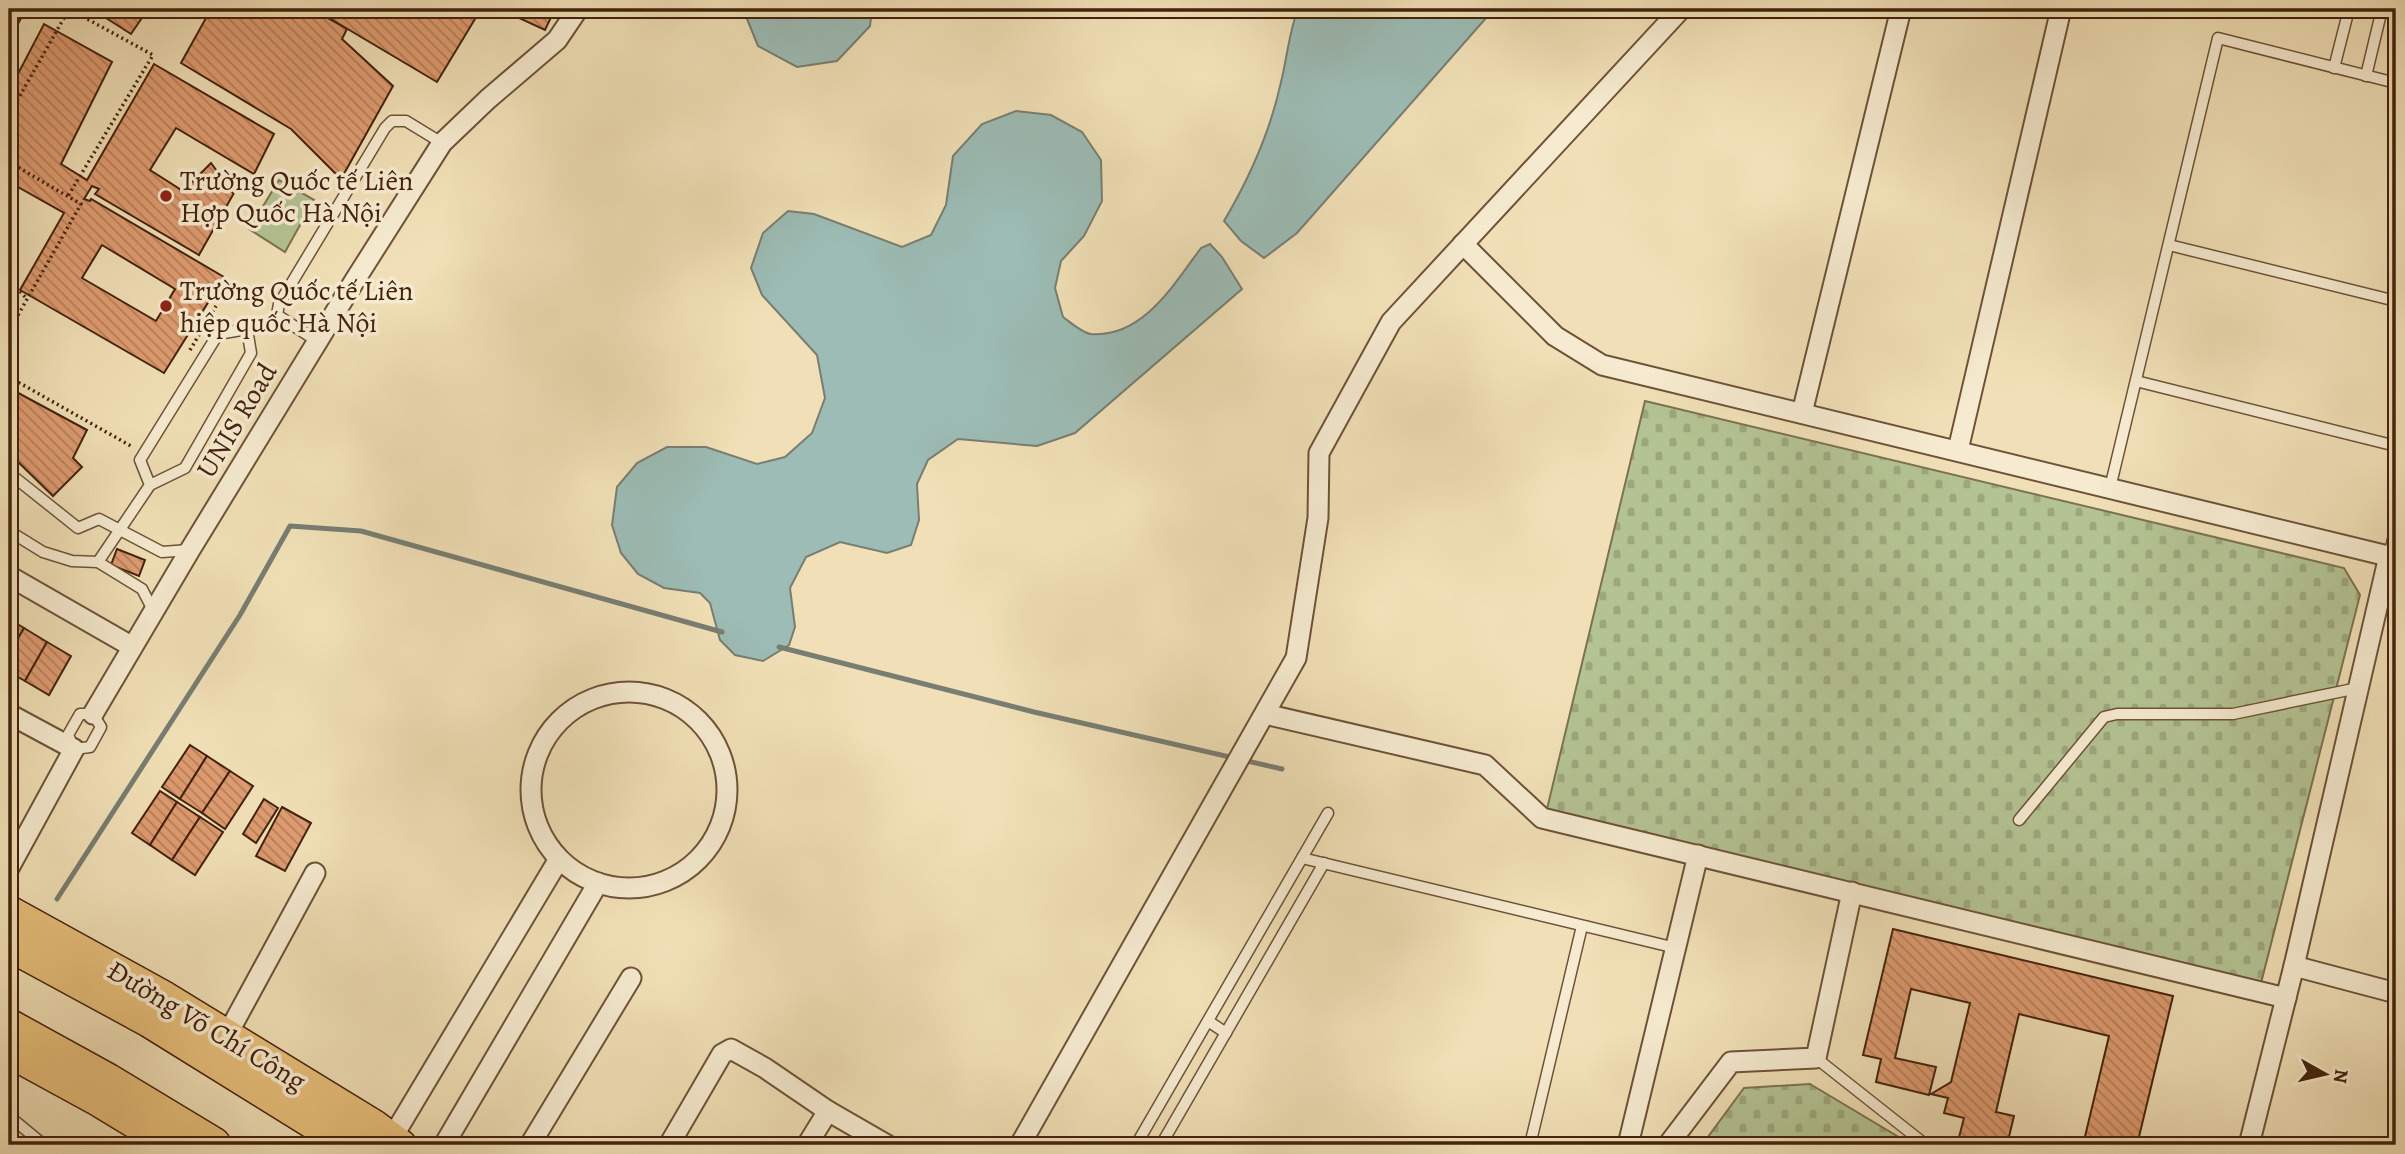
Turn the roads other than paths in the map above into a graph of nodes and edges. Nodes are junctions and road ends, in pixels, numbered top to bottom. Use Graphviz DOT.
graph roads {
  1 [pos="578,9"];
  2 [pos="1681,9"];
  3 [pos="1901,9"];
  4 [pos="2061,9"];
  5 [pos="2349,9"];
  6 [pos="2382,9"];
  7 [pos="2334,68"];
  8 [pos="2366,76"];
  9 [pos="2396,83"];
  10 [pos="442,144"];
  11 [pos="1463,244"];
  12 [pos="2169,245"];
  13 [pos="2396,301"];
  14 [pos="317,341"];
  15 [pos="2136,382"];
  16 [pos="1802,413"];
  17 [pos="2396,446"];
  18 [pos="1958,450"];
  19 [pos="9,473"];
  20 [pos="150,485"];
  21 [pos="2110,488"];
  22 [pos="2396,527"];
  23 [pos="119,529"];
  24 [pos="9,531"];
  25 [pos="190,550"];
  26 [pos="2393,557"];
  27 [pos="98,562"];
  28 [pos="9,576"];
  29 [pos="153,610"];
  30 [pos="131,646"];
  31 [pos="2358,688"];
  32 [pos="9,714"];
  33 [pos="93,714"];
  34 [pos="1265,714"];
  35 [pos="74,749"];
  36 [pos="1328,813"];
  37 [pos="2019,820"];
  38 [pos="1698,855"];
  39 [pos="1302,858"];
  40 [pos="559,859"];
  41 [pos="1324,863"];
  42 [pos="9,868"];
  43 [pos="315,873"];
  44 [pos="598,883"];
  45 [pos="1852,892"];
  46 [pos="9,911"];
  47 [pos="1582,926"];
  48 [pos="9,943"];
  49 [pos="1676,948"];
  50 [pos="2294,966"];
  51 [pos="631,978"];
  52 [pos="2396,993"];
  53 [pos="2286,998"];
  54 [pos="1208,1021"];
  55 [pos="1226,1033"];
  56 [pos="227,1035"];
  57 [pos="17,1044"];
  58 [pos="1816,1058"];
  59 [pos="828,1111"];
  60 [pos="9,1116"];
  61 [pos="125,1118"];
  62 [pos="396,1142"];
  63 [pos="44,1145"];
  64 [pos="150,1145"];
  65 [pos="171,1145"];
  66 [pos="213,1145"];
  67 [pos="352,1145"];
  68 [pos="444,1145"];
  69 [pos="530,1145"];
  70 [pos="669,1145"];
  71 [pos="807,1145"];
  72 [pos="887,1145"];
  73 [pos="1020,1145"];
  74 [pos="1136,1145"];
  75 [pos="1161,1145"];
  76 [pos="1530,1145"];
  77 [pos="1628,1145"];
  78 [pos="1668,1145"];
  79 [pos="1926,1145"];
  80 [pos="2249,1145"];
  1 -- 10 [label="street, UNIS Road"];
  2 -- 11 [label="street"];
  3 -- 16 [label="street"];
  4 -- 18 [label="street"];
  5 -- 7 [label="lane"];
  6 -- 8 [label="lane"];
  7 -- 8 [label="lane"];
  7 -- 12 [label="lane"];
  8 -- 9 [label="lane"];
  10 -- 14 [label="street, UNIS Road"];
  10 -- 14 [label="lane"];
  11 -- 16 [label="street"];
  11 -- 34 [label="street"];
  12 -- 13 [label="lane"];
  12 -- 15 [label="lane"];
  14 -- 25 [label="street, UNIS Road"];
  15 -- 17 [label="lane"];
  15 -- 21 [label="lane"];
  16 -- 18 [label="street"];
  18 -- 21 [label="street"];
  19 -- 23 [label="lane"];
  20 -- 20 [label="lane"];
  20 -- 23 [label="lane"];
  21 -- 26 [label="street"];
  22 -- 26 [label="lane"];
  23 -- 25 [label="lane"];
  23 -- 27 [label="lane"];
  24 -- 27 [label="lane"];
  25 -- 29 [label="street, UNIS Road"];
  26 -- 31 [label="street"];
  27 -- 29 [label="lane"];
  28 -- 30 [label="street"];
  29 -- 30 [label="street, UNIS Road"];
  30 -- 33 [label="street, UNIS Road"];
  31 -- 37 [label="lane"];
  31 -- 50 [label="street"];
  32 -- 35 [label="street"];
  33 -- 35 [label="lane, UNIS Road"];
  33 -- 35 [label="lane, UNIS Road"];
  34 -- 38 [label="street"];
  34 -- 73 [label="street"];
  35 -- 42 [label="street, UNIS Road"];
  36 -- 39 [label="lane"];
  38 -- 45 [label="street"];
  38 -- 49 [label="street"];
  39 -- 41 [label="lane"];
  39 -- 54 [label="lane"];
  40 -- 44 [label="street"];
  40 -- 44 [label="street"];
  40 -- 62 [label="street"];
  41 -- 47 [label="lane"];
  41 -- 55 [label="lane"];
  43 -- 56 [label="street"];
  44 -- 68 [label="street"];
  45 -- 53 [label="street"];
  45 -- 58 [label="street"];
  46 -- 56 [label="main road, Đường Võ Chí Công"];
  47 -- 49 [label="lane"];
  47 -- 76 [label="lane"];
  48 -- 67 [label="highway, Đường Võ Chí Công"];
  49 -- 77 [label="street"];
  50 -- 52 [label="street"];
  50 -- 53 [label="street"];
  51 -- 69 [label="street"];
  53 -- 80 [label="street"];
  54 -- 55 [label="lane"];
  54 -- 74 [label="lane"];
  55 -- 75 [label="lane"];
  56 -- 62 [label="main road, Đường Võ Chí Công"];
  57 -- 61 [label="main road"];
  57 -- 66 [label="highway"];
  58 -- 78 [label="street"];
  58 -- 79 [label="lane"];
  59 -- 70 [label="street"];
  59 -- 71 [label="street"];
  59 -- 72 [label="street"];
  60 -- 63 [label="lane"];
  61 -- 64 [label="lane"];
  61 -- 65 [label="main road"];
}
